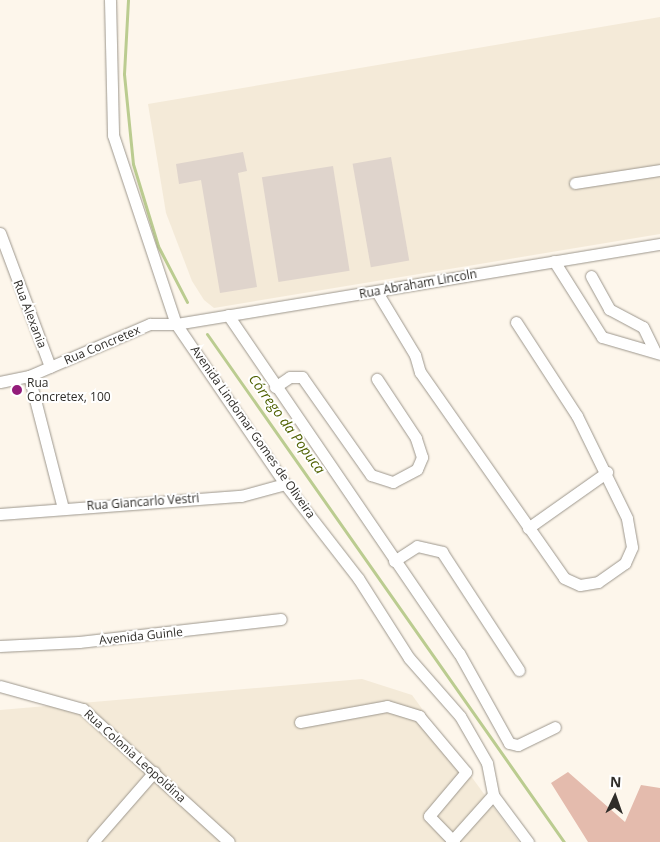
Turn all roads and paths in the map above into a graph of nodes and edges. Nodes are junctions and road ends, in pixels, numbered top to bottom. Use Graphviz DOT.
graph roads {
  1 [pos="110,0"];
  2 [pos="660,170"];
  3 [pos="575,183"];
  4 [pos="0,235"];
  5 [pos="660,244"];
  6 [pos="554,261"];
  7 [pos="591,276"];
  8 [pos="377,292"];
  9 [pos="228,315"];
  10 [pos="516,322"];
  11 [pos="176,324"];
  12 [pos="657,352"];
  13 [pos="50,367"];
  14 [pos="29,376"];
  15 [pos="377,379"];
  16 [pos="0,382"];
  17 [pos="275,387"];
  18 [pos="607,472"];
  19 [pos="285,484"];
  20 [pos="63,508"];
  21 [pos="0,514"];
  22 [pos="528,528"];
  23 [pos="394,561"];
  24 [pos="281,619"];
  25 [pos="0,646"];
  26 [pos="519,670"];
  27 [pos="0,686"];
  28 [pos="300,722"];
  29 [pos="555,727"];
  30 [pos="154,772"];
  31 [pos="493,795"];
  32 [pos="92,842"];
  33 [pos="229,842"];
  34 [pos="452,842"];
  35 [pos="528,842"];
  1 -- 11 [label="street, Avenida Lindomar Gomes de Oliveira"];
  2 -- 3 [label="street"];
  4 -- 13 [label="street, Rua Alexania"];
  5 -- 6 [label="street, Rua Abraham Lincoln"];
  6 -- 8 [label="street, Rua Abraham Lincoln"];
  6 -- 12 [label="street"];
  7 -- 12 [label="street"];
  8 -- 9 [label="street, Rua Abraham Lincoln"];
  8 -- 22 [label="street"];
  9 -- 11 [label="street, Rua Abraham Lincoln"];
  9 -- 17 [label="street"];
  10 -- 18 [label="street"];
  11 -- 13 [label="street, Rua Concretex"];
  11 -- 19 [label="street, Avenida Lindomar Gomes de Oliveira"];
  13 -- 14 [label="street, Rua Concretex"];
  14 -- 16 [label="street, Rua Concretex"];
  14 -- 20 [label="street"];
  15 -- 17 [label="street"];
  17 -- 23 [label="street"];
  18 -- 22 [label="street"];
  18 -- 22 [label="street"];
  19 -- 20 [label="street, Rua Giancarlo Vestri"];
  19 -- 31 [label="street, Avenida Lindomar Gomes de Oliveira"];
  20 -- 21 [label="street, Rua Giancarlo Vestri"];
  23 -- 26 [label="street"];
  23 -- 29 [label="street"];
  24 -- 25 [label="street, Avenida Guinle"];
  27 -- 30 [label="street, Rua Colonia Leopoldina"];
  28 -- 34 [label="street"];
  30 -- 32 [label="street"];
  30 -- 33 [label="street, Rua Colonia Leopoldina"];
  31 -- 34 [label="street"];
  31 -- 35 [label="street, Avenida Lindomar Gomes de Oliveira"];
}
